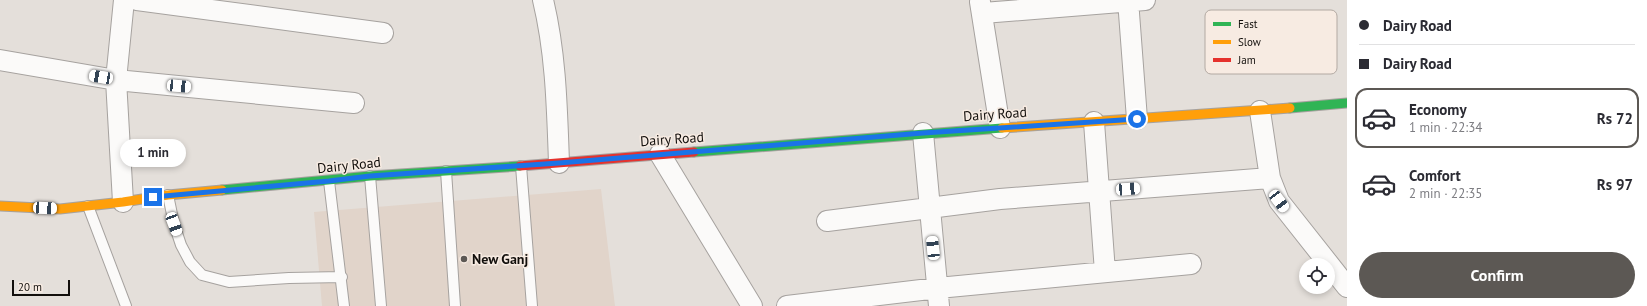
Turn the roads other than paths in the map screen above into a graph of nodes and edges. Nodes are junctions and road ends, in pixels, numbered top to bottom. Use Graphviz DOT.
graph roads {
  1 [pos="124,0"];
  2 [pos="137,0"];
  3 [pos="543,0"];
  4 [pos="1134,0"];
  5 [pos="981,7"];
  6 [pos="383,33"];
  7 [pos="0,60"];
  8 [pos="116,80"];
  9 [pos="354,103"];
  10 [pos="1347,103"];
  11 [pos="1260,110"];
  12 [pos="1137,119"];
  13 [pos="1094,122"];
  14 [pos="1000,128"];
  15 [pos="923,133"];
  16 [pos="660,154"];
  17 [pos="559,163"];
  18 [pos="521,166"];
  19 [pos="446,170"];
  20 [pos="370,176"];
  21 [pos="1270,178"];
  22 [pos="329,181"];
  23 [pos="1100,191"];
  24 [pos="168,195"];
  25 [pos="123,202"];
  26 [pos="0,206"];
  27 [pos="88,206"];
  28 [pos="929,208"];
  29 [pos="827,221"];
  30 [pos="1191,264"];
  31 [pos="1105,272"];
  32 [pos="342,278"];
  33 [pos="1347,288"];
  34 [pos="938,297"];
  35 [pos="126,306"];
  36 [pos="344,306"];
  37 [pos="381,306"];
  38 [pos="455,306"];
  39 [pos="532,306"];
  40 [pos="752,306"];
  41 [pos="787,306"];
  1 -- 8 [label="street"];
  2 -- 6 [label="street"];
  3 -- 17 [label="street"];
  4 -- 5 [label="street"];
  4 -- 12 [label="street"];
  5 -- 14 [label="street"];
  7 -- 8 [label="street"];
  8 -- 9 [label="street"];
  8 -- 25 [label="street"];
  10 -- 11 [label="street, Dairy Road"];
  11 -- 12 [label="street, Dairy Road"];
  11 -- 21 [label="street"];
  12 -- 13 [label="street, Dairy Road"];
  13 -- 14 [label="street, Dairy Road"];
  13 -- 23 [label="street"];
  14 -- 15 [label="street, Dairy Road"];
  15 -- 16 [label="street, Dairy Road"];
  15 -- 28 [label="street"];
  16 -- 17 [label="street, Dairy Road"];
  16 -- 40 [label="street"];
  17 -- 18 [label="street, Dairy Road"];
  18 -- 19 [label="street, Dairy Road"];
  18 -- 39 [label="lane"];
  19 -- 20 [label="street, Dairy Road"];
  19 -- 38 [label="lane"];
  20 -- 22 [label="street, Dairy Road"];
  20 -- 37 [label="lane"];
  21 -- 23 [label="street"];
  21 -- 33 [label="street"];
  22 -- 24 [label="street, Dairy Road"];
  22 -- 32 [label="lane"];
  23 -- 28 [label="street"];
  23 -- 31 [label="street"];
  24 -- 25 [label="street, Dairy Road"];
  24 -- 32 [label="lane"];
  25 -- 27 [label="street, Dairy Road"];
  26 -- 27 [label="street, Dairy Road"];
  27 -- 35 [label="lane"];
  28 -- 29 [label="street"];
  28 -- 34 [label="street"];
  30 -- 31 [label="street"];
  31 -- 34 [label="street"];
  32 -- 36 [label="lane"];
  34 -- 41 [label="street"];
}
